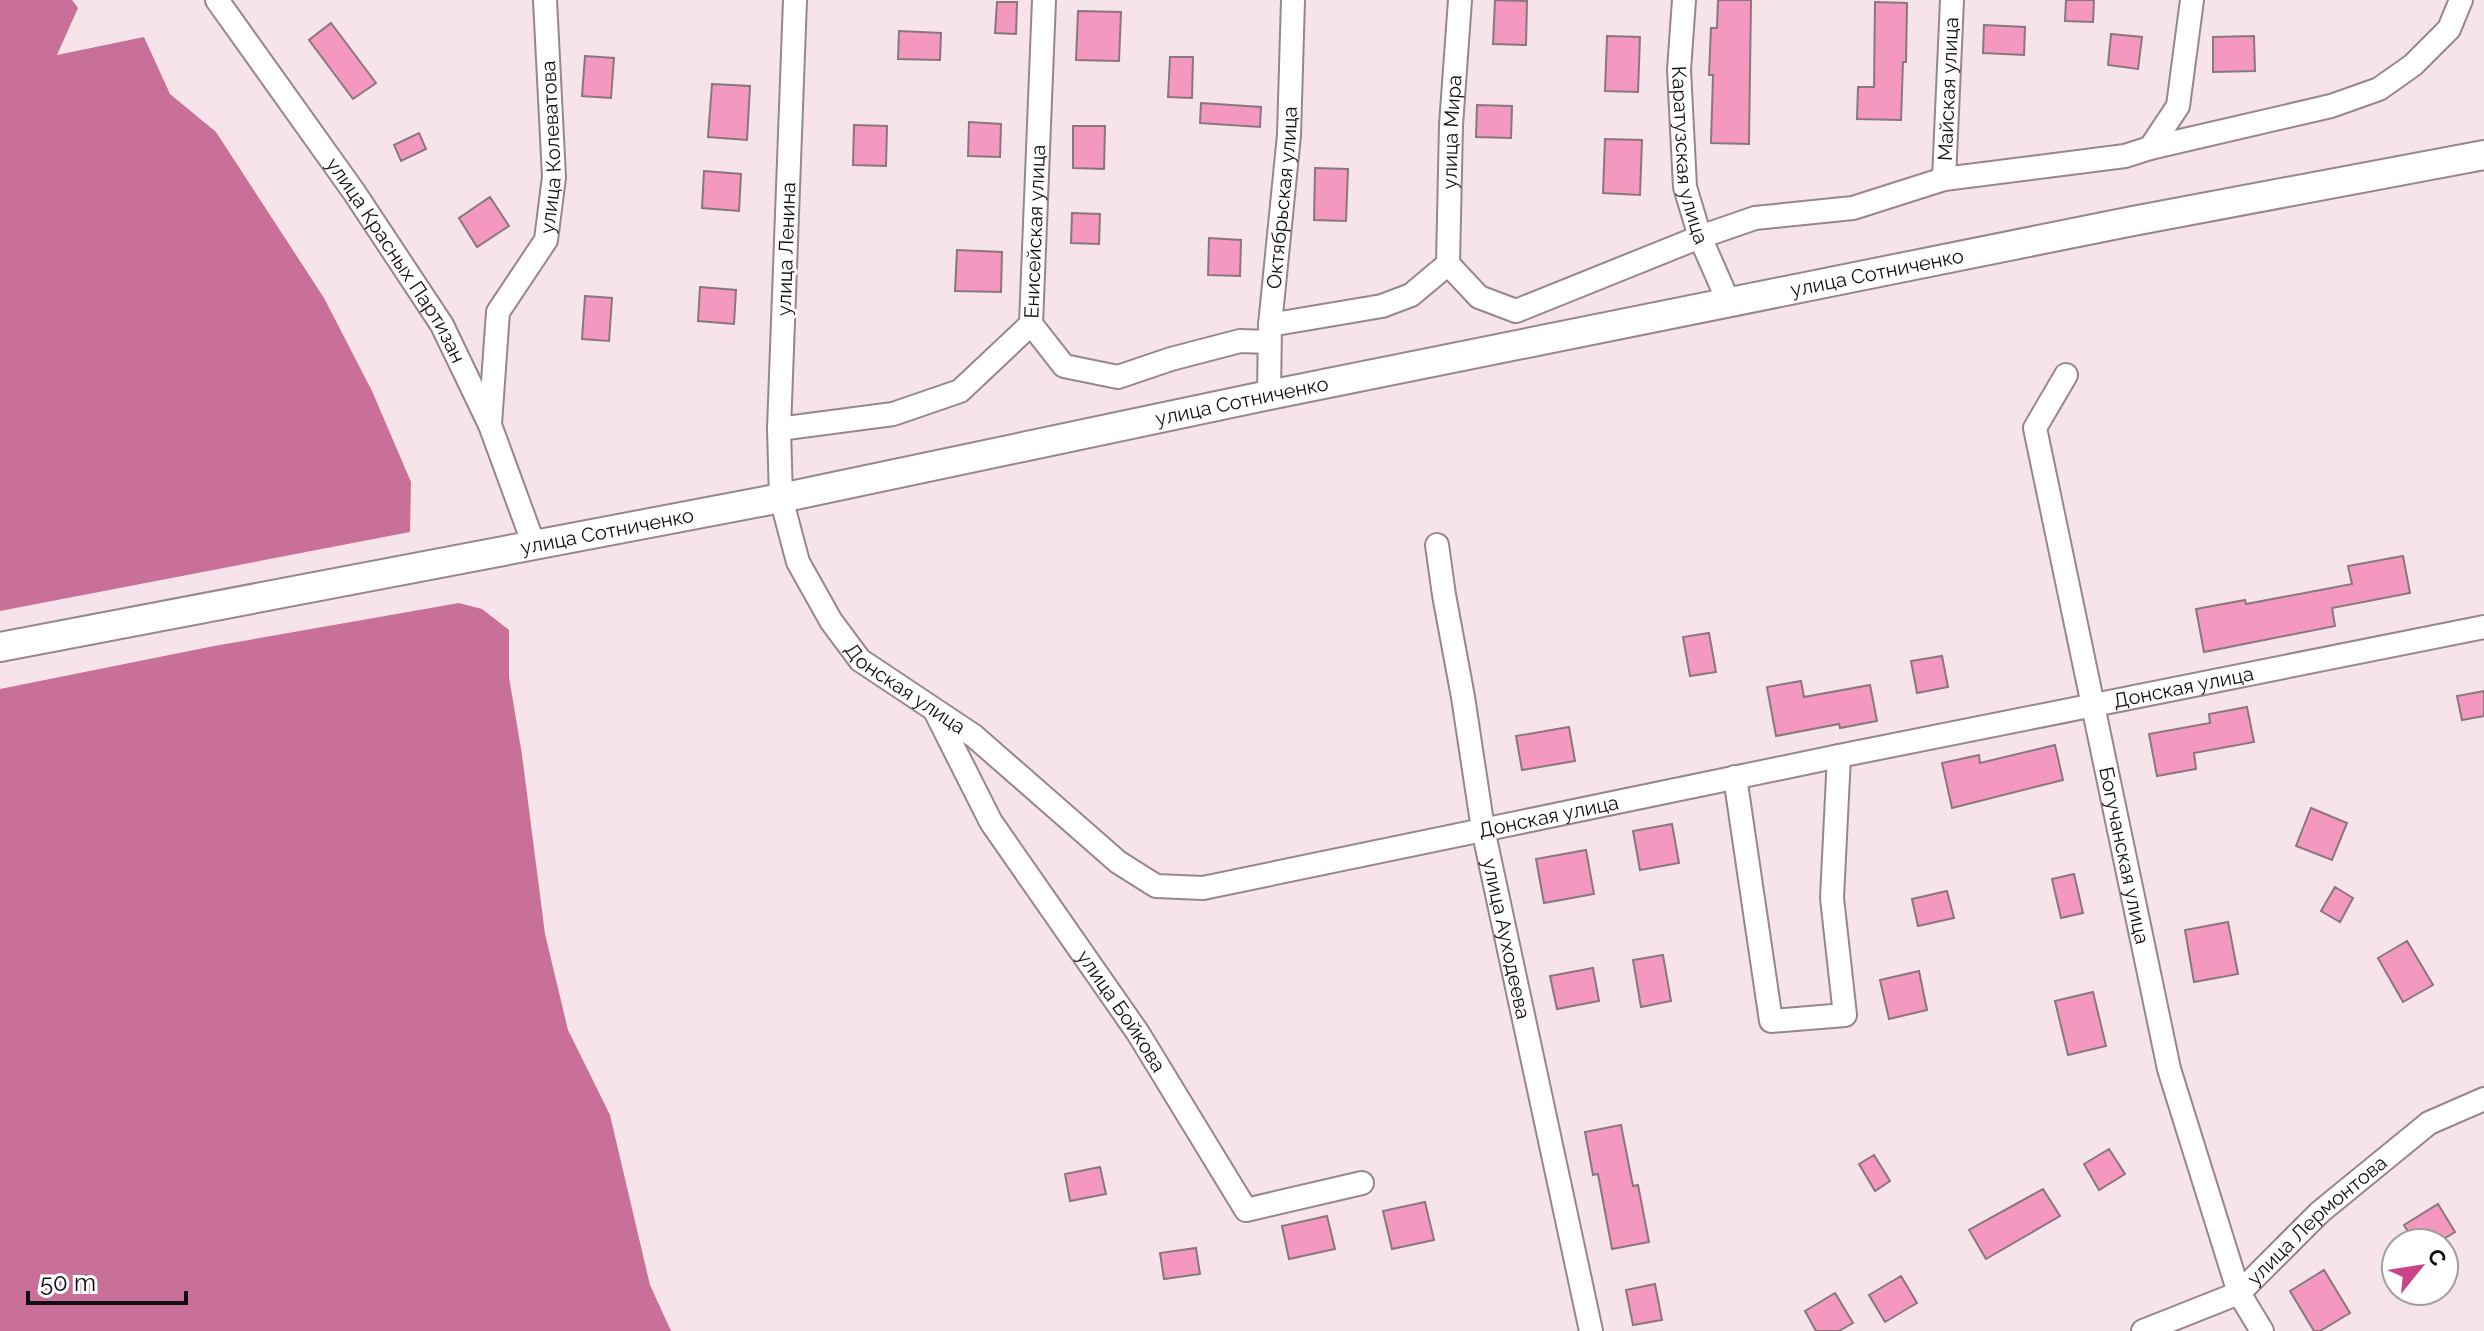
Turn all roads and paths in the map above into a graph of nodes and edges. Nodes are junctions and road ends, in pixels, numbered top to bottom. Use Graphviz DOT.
graph roads {
  1 [pos="217,0"];
  2 [pos="545,0"];
  3 [pos="795,0"];
  4 [pos="1044,0"];
  5 [pos="1293,0"];
  6 [pos="1460,0"];
  7 [pos="1684,0"];
  8 [pos="1952,0"];
  9 [pos="2192,0"];
  10 [pos="2461,0"];
  11 [pos="2150,148"];
  12 [pos="2484,155"];
  13 [pos="1944,179"];
  14 [pos="1700,237"];
  15 [pos="1448,264"];
  16 [pos="1729,303"];
  17 [pos="1031,324"];
  18 [pos="1270,333"];
  19 [pos="2066,375"];
  20 [pos="1269,395"];
  21 [pos="490,425"];
  22 [pos="779,429"];
  23 [pos="781,498"];
  24 [pos="534,545"];
  25 [pos="1437,545"];
  26 [pos="2484,627"];
  27 [pos="0,647"];
  28 [pos="2092,705"];
  29 [pos="935,710"];
  30 [pos="1839,756"];
  31 [pos="1735,777"];
  32 [pos="1483,829"];
  33 [pos="2484,1099"];
  34 [pos="1362,1183"];
  35 [pos="2239,1293"];
  36 [pos="1591,1331"];
  37 [pos="2143,1331"];
  38 [pos="2262,1331"];
  1 -- 21 [label="street, улица Красных Партизан"];
  2 -- 21 [label="street, улица Колеватова"];
  3 -- 22 [label="street, улица Ленина"];
  4 -- 17 [label="street, Енисейская улица"];
  5 -- 18 [label="street, Октябрьская улица"];
  6 -- 15 [label="street, улица Мира"];
  7 -- 14 [label="street, Каратузская улица"];
  8 -- 13 [label="street, Майская улица"];
  9 -- 11 [label="street"];
  10 -- 11 [label="street"];
  11 -- 13 [label="street"];
  12 -- 16 [label="main road, улица Сотниченко"];
  13 -- 14 [label="street"];
  14 -- 15 [label="street"];
  14 -- 16 [label="street, Каратузская улица"];
  15 -- 18 [label="street"];
  16 -- 20 [label="main road, улица Сотниченко"];
  17 -- 18 [label="street"];
  17 -- 22 [label="street, Енисейская улица"];
  18 -- 20 [label="street, Октябрьская улица"];
  19 -- 28 [label="street, Богучанская улица"];
  20 -- 23 [label="main road, улица Сотниченко"];
  21 -- 24 [label="street, улица Красных Партизан"];
  22 -- 23 [label="street, улица Ленина"];
  23 -- 24 [label="main road, улица Сотниченко"];
  23 -- 29 [label="street, Донская улица"];
  24 -- 27 [label="main road, улица Сотниченко"];
  25 -- 32 [label="street, улица Ауходеева"];
  26 -- 28 [label="street, Донская улица"];
  28 -- 30 [label="street, Донская улица"];
  28 -- 35 [label="street, Богучанская улица"];
  29 -- 32 [label="street, Донская улица"];
  29 -- 34 [label="street, улица Бойкова"];
  30 -- 31 [label="street, Донская улица"];
  30 -- 31 [label="street"];
  31 -- 32 [label="street, Донская улица"];
  32 -- 36 [label="street, улица Ауходеева"];
  33 -- 35 [label="street, улица Лермонтова"];
  35 -- 37 [label="street, улица Лермонтова"];
  35 -- 38 [label="street, Богучанская улица"];
}
